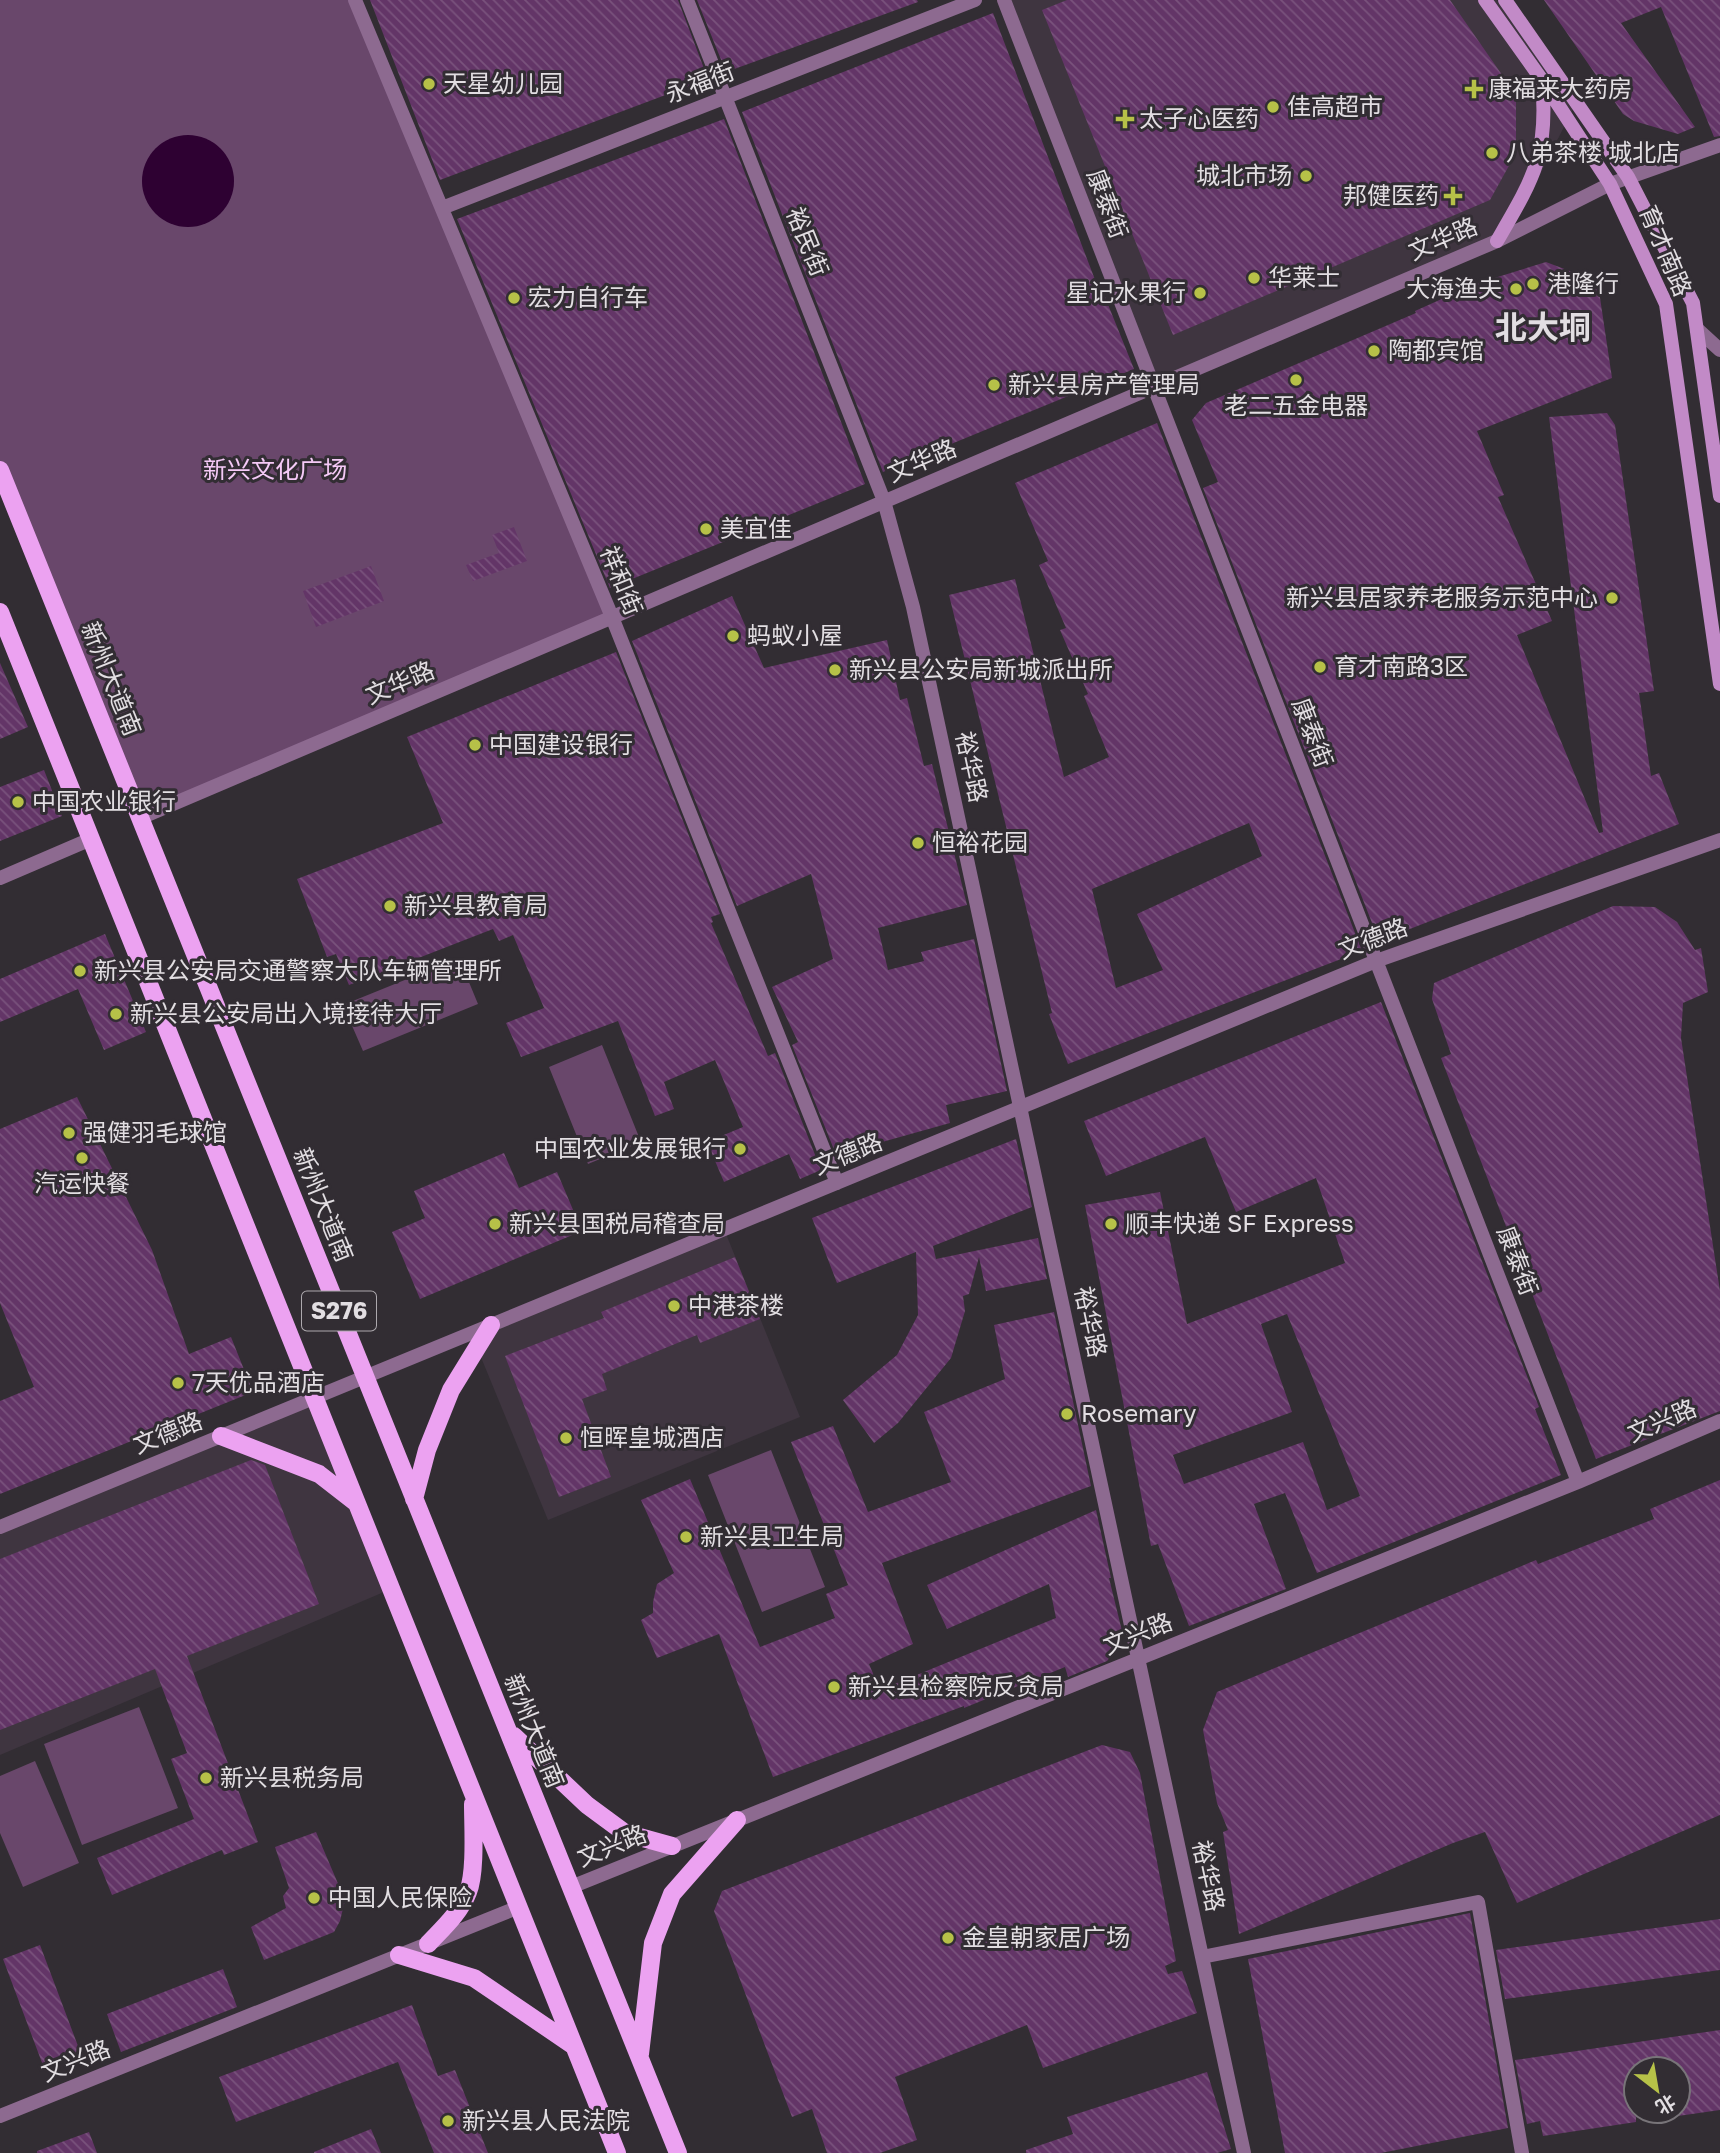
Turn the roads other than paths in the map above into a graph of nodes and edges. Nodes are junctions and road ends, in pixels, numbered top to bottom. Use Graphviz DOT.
graph roads {
  1 [pos="355,0"];
  2 [pos="687,0"];
  3 [pos="975,0"];
  4 [pos="1003,0"];
  5 [pos="1485,0"];
  6 [pos="1505,0"];
  7 [pos="1542,79"];
  8 [pos="725,97"];
  9 [pos="1720,145"];
  10 [pos="1629,177"];
  11 [pos="1611,184"];
  12 [pos="442,208"];
  13 [pos="1497,241"];
  14 [pos="1697,329"];
  15 [pos="1720,350"];
  16 [pos="1154,387"];
  17 [pos="0,470"];
  18 [pos="1720,496"];
  19 [pos="884,501"];
  20 [pos="0,612"];
  21 [pos="612,617"];
  22 [pos="1720,684"];
  23 [pos="140,818"];
  24 [pos="91,839"];
  25 [pos="1720,840"];
  26 [pos="0,878"];
  27 [pos="1376,961"];
  28 [pos="1021,1107"];
  29 [pos="837,1183"];
  30 [pos="491,1325"];
  31 [pos="365,1377"];
  32 [pos="315,1398"];
  33 [pos="1720,1421"];
  34 [pos="221,1436"];
  35 [pos="1578,1482"];
  36 [pos="414,1499"];
  37 [pos="358,1505"];
  38 [pos="0,1527"];
  39 [pos="1138,1658"];
  40 [pos="508,1730"];
  41 [pos="473,1794"];
  42 [pos="737,1819"];
  43 [pos="671,1846"];
  44 [pos="571,1887"];
  45 [pos="519,1907"];
  46 [pos="428,1944"];
  47 [pos="399,1955"];
  48 [pos="1202,1957"];
  49 [pos="575,2047"];
  50 [pos="640,2058"];
  51 [pos="0,2116"];
  52 [pos="617,2153"];
  53 [pos="678,2153"];
  54 [pos="1244,2153"];
  55 [pos="1522,2153"];
  1 -- 12 [label="street, 祥和街"];
  2 -- 8 [label="street, 裕民街"];
  3 -- 8 [label="street, 永福街"];
  4 -- 16 [label="street, 康泰街"];
  5 -- 7 [label="street, 育才南路"];
  6 -- 10 [label="street, 育才南路"];
  7 -- 11 [label="street, 育才南路"];
  7 -- 13 [label="street"];
  8 -- 12 [label="street, 永福街"];
  8 -- 19 [label="street, 裕民街"];
  9 -- 10 [label="street, 文华路"];
  10 -- 11 [label="street, 文华路"];
  10 -- 14 [label="street, 育才南路"];
  11 -- 13 [label="street, 文华路"];
  11 -- 22 [label="street, 育才南路"];
  12 -- 21 [label="street, 祥和街"];
  13 -- 16 [label="street, 文华路"];
  14 -- 15 [label="street"];
  14 -- 18 [label="street, 育才南路"];
  16 -- 19 [label="street, 文华路"];
  16 -- 27 [label="street, 康泰街"];
  17 -- 23 [label="main road, 新州大道南 / S276"];
  19 -- 21 [label="street, 文华路"];
  19 -- 28 [label="street, 裕华路"];
  20 -- 24 [label="main road, S276"];
  21 -- 23 [label="street, 文华路"];
  21 -- 29 [label="street, 祥和街"];
  23 -- 31 [label="main road, 新州大道南 / S276"];
  24 -- 26 [label="street"];
  24 -- 32 [label="main road, S276"];
  25 -- 27 [label="street, 文德路"];
  27 -- 28 [label="street, 文德路"];
  27 -- 35 [label="street, 康泰街"];
  28 -- 29 [label="street, 文德路"];
  28 -- 39 [label="street, 裕华路"];
  29 -- 30 [label="street, 文德路"];
  30 -- 31 [label="street, 文德路"];
  30 -- 36 [label="main road"];
  31 -- 32 [label="street, 文德路"];
  31 -- 36 [label="main road, 新州大道南 / S276"];
  32 -- 34 [label="street, 文德路"];
  32 -- 37 [label="main road, S276"];
  33 -- 35 [label="street, 文兴路"];
  34 -- 37 [label="main road"];
  34 -- 38 [label="street, 文德路"];
  35 -- 39 [label="street, 文兴路"];
  36 -- 40 [label="main road, 新州大道南 / S276"];
  37 -- 41 [label="main road, S276"];
  39 -- 42 [label="street, 文兴路"];
  39 -- 48 [label="street, 裕华路"];
  40 -- 43 [label="main road"];
  40 -- 44 [label="main road, 新州大道南 / S276"];
  41 -- 45 [label="main road, S276"];
  41 -- 46 [label="main road"];
  42 -- 43 [label="street, 文兴路"];
  42 -- 50 [label="main road"];
  43 -- 44 [label="street, 文兴路"];
  44 -- 50 [label="main road, 新州大道南 / S276"];
  45 -- 46 [label="street, 文兴路"];
  45 -- 49 [label="main road, S276"];
  46 -- 47 [label="street, 文兴路"];
  47 -- 49 [label="main road"];
  47 -- 51 [label="street, 文兴路"];
  48 -- 54 [label="street, 裕华路"];
  48 -- 55 [label="street"];
  49 -- 52 [label="main road, S276"];
  50 -- 53 [label="main road, 新州大道南 / S276"];
}
